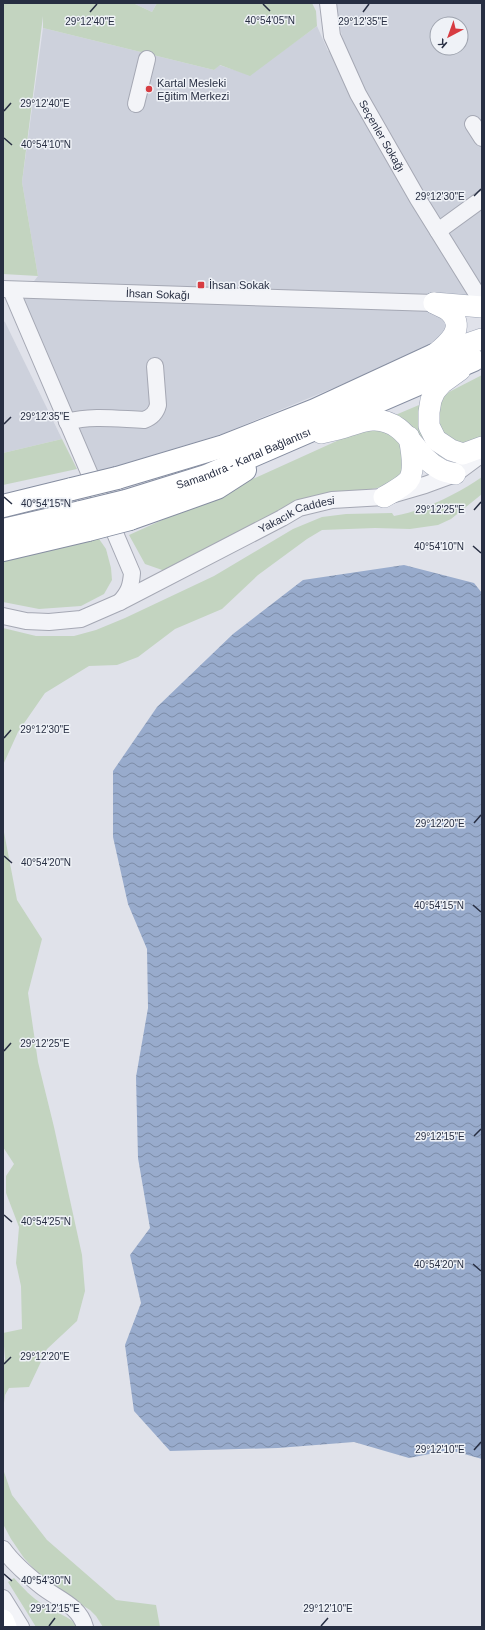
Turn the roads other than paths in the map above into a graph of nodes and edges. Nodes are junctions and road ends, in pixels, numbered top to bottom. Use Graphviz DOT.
graph roads {
  1 [pos="320,3"];
  2 [pos="328,3"];
  3 [pos="332,36"];
  4 [pos="148,59"];
  5 [pos="136,104"];
  6 [pos="473,124"];
  7 [pos="482,138"];
  8 [pos="482,199"];
  9 [pos="438,231"];
  10 [pos="6,292"];
  11 [pos="482,302"];
  12 [pos="434,303"];
  13 [pos="482,307"];
  14 [pos="482,339"];
  15 [pos="434,355"];
  16 [pos="478,358"];
  17 [pos="155,366"];
  18 [pos="67,422"];
  19 [pos="408,437"];
  20 [pos="293,439"];
  21 [pos="482,447"];
  22 [pos="482,454"];
  23 [pos="455,474"];
  24 [pos="384,497"];
  25 [pos="3,506"];
  26 [pos="85,521"];
  27 [pos="3,530"];
  28 [pos="3,550"];
  29 [pos="126,560"];
  30 [pos="170,576"];
  31 [pos="120,602"];
  32 [pos="3,616"];
  33 [pos="3,1549"];
  34 [pos="3,1598"];
  35 [pos="3,1620"];
  36 [pos="6,1627"];
  37 [pos="21,1627"];
  38 [pos="85,1627"];
  1 -- 3 [label="street"];
  2 -- 3 [label="street, Seçenler Sokağı"];
  3 -- 9 [label="street, Seçenler Sokağı"];
  4 -- 5 [label="street"];
  6 -- 7 [label="street"];
  8 -- 9 [label="street"];
  9 -- 11 [label="street, Seçenler Sokağı"];
  10 -- 12 [label="street, İhsan Sokağı"];
  10 -- 18 [label="street"];
  12 -- 13 [label="main road"];
  12 -- 15 [label="main road"];
  14 -- 15 [label="main road"];
  15 -- 25 [label="highway, Samandıra - Kartal Bağlantısı, bridge"];
  16 -- 20 [label="highway, Samandıra - Kartal Bağlantısı"];
  16 -- 21 [label="main road"];
  17 -- 18 [label="street"];
  18 -- 29 [label="street"];
  19 -- 20 [label="main road"];
  19 -- 23 [label="main road"];
  19 -- 24 [label="main road"];
  20 -- 26 [label="highway, Samandıra - Kartal Bağlantısı, bridge"];
  22 -- 23 [label="street, Yakacık Caddesi"];
  23 -- 24 [label="street, Yakacık Caddesi"];
  24 -- 30 [label="street, Yakacık Caddesi"];
  26 -- 27 [label="highway"];
  26 -- 28 [label="highway"];
  29 -- 30 [label="street"];
  29 -- 31 [label="street"];
  30 -- 31 [label="street, Yakacık Caddesi"];
  31 -- 32 [label="street, Yakacık Caddesi"];
  33 -- 38 [label="street"];
  34 -- 37 [label="street"];
  35 -- 36 [label="main road"];
}
